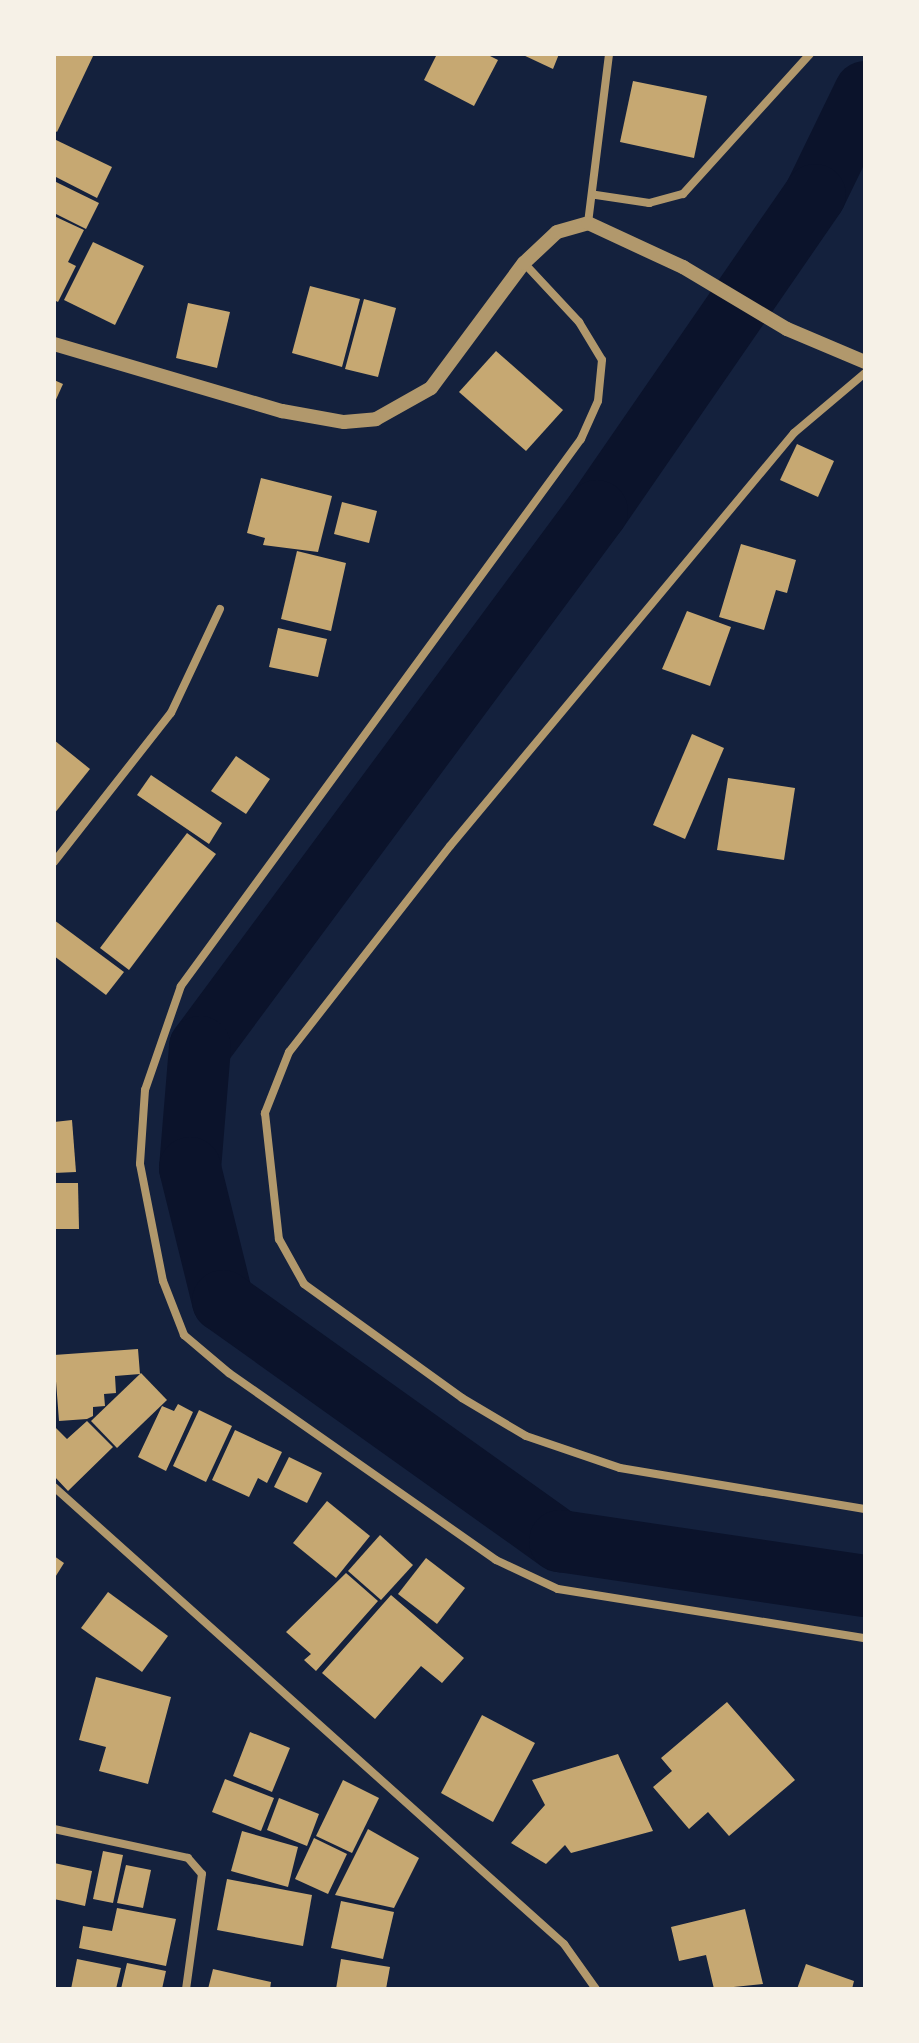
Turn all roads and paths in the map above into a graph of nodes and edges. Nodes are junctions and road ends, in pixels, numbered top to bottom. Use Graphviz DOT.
graph roads {
  1 [pos="609,54"];
  2 [pos="810,54"];
  3 [pos="596,195"];
  4 [pos="588,223"];
  5 [pos="524,263"];
  6 [pos="54,344"];
  7 [pos="865,362"];
  8 [pos="865,373"];
  9 [pos="220,609"];
  10 [pos="54,862"];
  11 [pos="54,1487"];
  12 [pos="865,1509"];
  13 [pos="865,1638"];
  14 [pos="54,1829"];
  15 [pos="186,1989"];
  16 [pos="596,1989"];
  1 -- 3 [label="street"];
  2 -- 3 [label="street"];
  3 -- 4 [label="street"];
  4 -- 5 [label="street"];
  4 -- 7 [label="street"];
  5 -- 6 [label="street"];
  5 -- 13 [label="street"];
  8 -- 12 [label="street"];
  9 -- 10 [label="street"];
  11 -- 16 [label="street"];
  14 -- 15 [label="street"];
}
